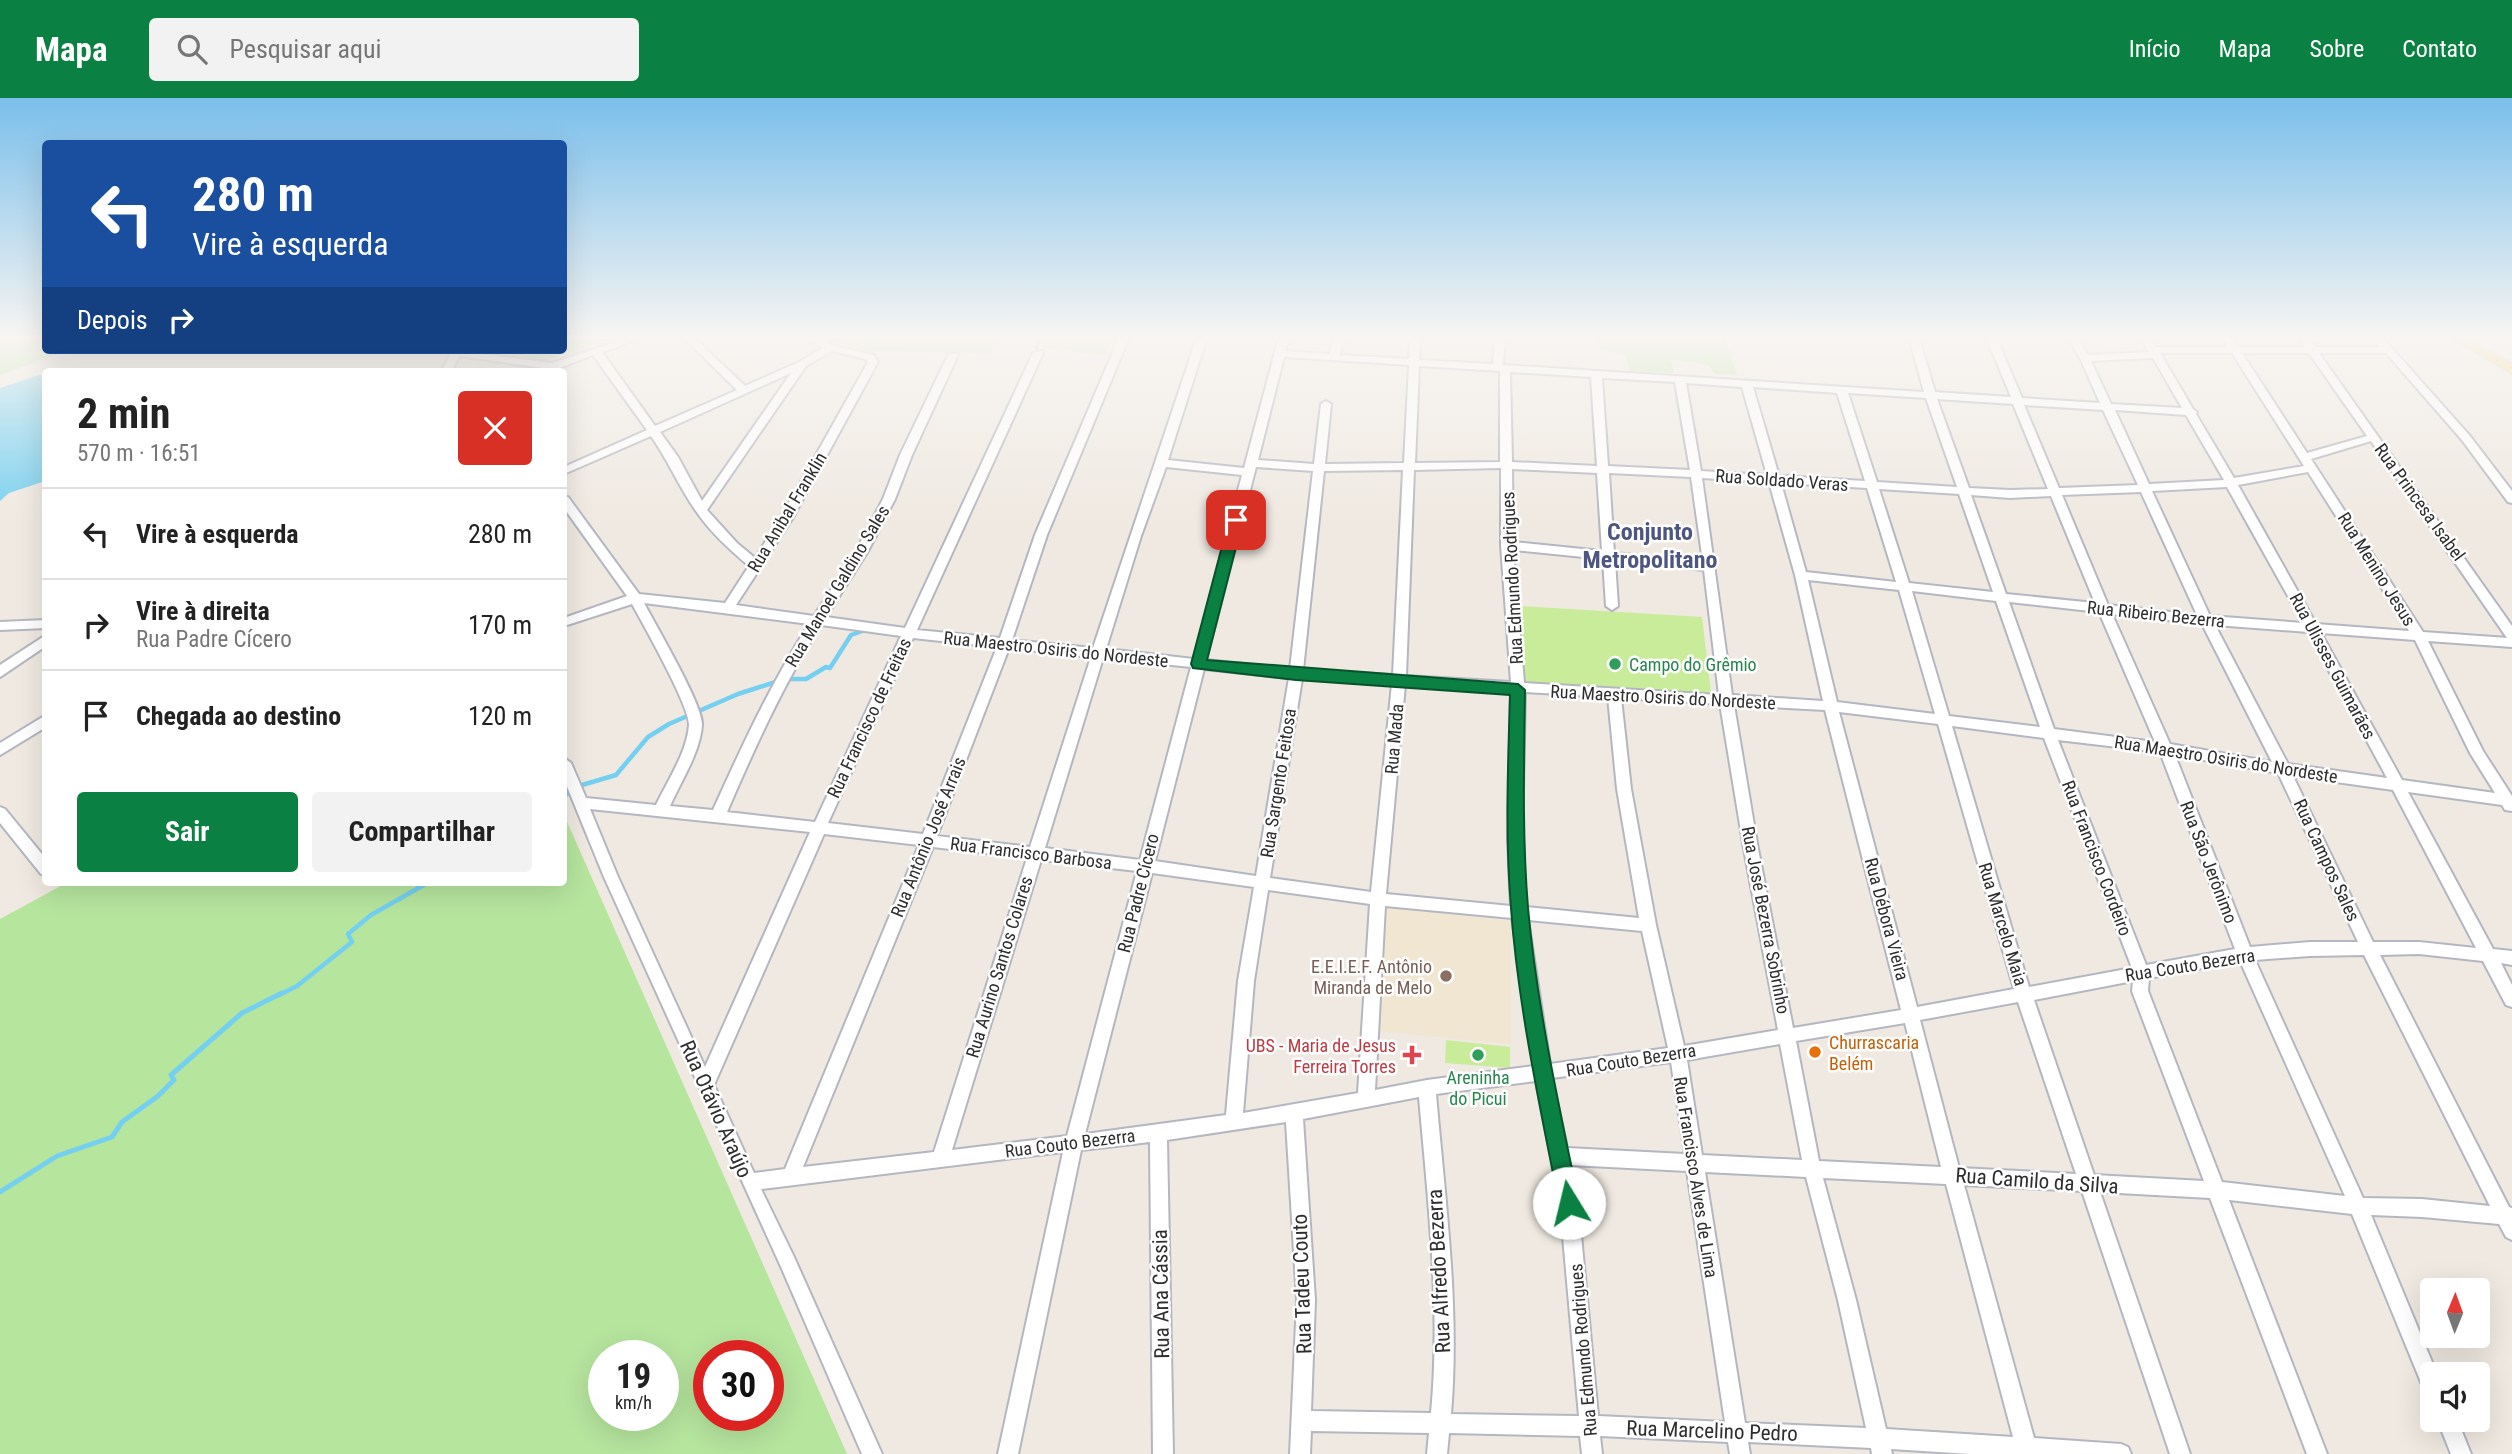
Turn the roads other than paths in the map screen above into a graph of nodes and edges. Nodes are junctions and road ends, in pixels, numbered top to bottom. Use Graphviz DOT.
graph roads {
  1 [pos="632,400"];
  2 [pos="718,400"];
  3 [pos="778,400"];
  4 [pos="852,400"];
  5 [pos="932,400"];
  6 [pos="1016,400"];
  7 [pos="1098,400"];
  8 [pos="1182,400"];
  9 [pos="1267,400"];
  10 [pos="1411,400"];
  11 [pos="1503,400"];
  12 [pos="1598,400"];
  13 [pos="1684,400"];
  14 [pos="1752,400"];
  15 [pos="1845,400"];
  16 [pos="1932,400"];
  17 [pos="2010,400"];
  18 [pos="2105,400"];
  19 [pos="2185,400"];
  20 [pos="2268,400"];
  21 [pos="2348,400"];
  22 [pos="2433,400"];
  23 [pos="2019,401"];
  24 [pos="1326,404"];
  25 [pos="2107,405"];
  26 [pos="2192,412"];
  27 [pos="654,430"];
  28 [pos="2374,437"];
  29 [pos="2303,458"];
  30 [pos="1162,463"];
  31 [pos="1506,465"];
  32 [pos="1408,466"];
  33 [pos="1250,467"];
  34 [pos="1317,468"];
  35 [pos="2312,468"];
  36 [pos="567,470"];
  37 [pos="1602,470"];
  38 [pos="1696,474"];
  39 [pos="1776,480"];
  40 [pos="2231,482"];
  41 [pos="1871,485"];
  42 [pos="2145,489"];
  43 [pos="1964,490"];
  44 [pos="2055,493"];
  45 [pos="2512,499"];
  46 [pos="567,504"];
  47 [pos="701,510"];
  48 [pos="1507,545"];
  49 [pos="1608,556"];
  50 [pos="756,565"];
  51 [pos="1710,567"];
  52 [pos="1801,575"];
  53 [pos="1905,586"];
  54 [pos="635,598"];
  55 [pos="2003,598"];
  56 [pos="1612,606"];
  57 [pos="728,608"];
  58 [pos="2103,608"];
  59 [pos="2206,620"];
  60 [pos="567,621"];
  61 [pos="819,621"];
  62 [pos="42,624"];
  63 [pos="0,626"];
  64 [pos="2314,629"];
  65 [pos="908,634"];
  66 [pos="2512,635"];
  67 [pos="2421,639"];
  68 [pos="42,642"];
  69 [pos="2512,643"];
  70 [pos="1004,644"];
  71 [pos="1099,654"];
  72 [pos="1198,664"];
  73 [pos="0,672"];
  74 [pos="1296,674"];
  75 [pos="1399,681"];
  76 [pos="1518,690"];
  77 [pos="1614,694"];
  78 [pos="1726,698"];
  79 [pos="1830,706"];
  80 [pos="1942,719"];
  81 [pos="42,723"];
  82 [pos="2049,733"];
  83 [pos="2165,748"];
  84 [pos="0,750"];
  85 [pos="2284,769"];
  86 [pos="567,770"];
  87 [pos="2396,784"];
  88 [pos="580,803"];
  89 [pos="2510,803"];
  90 [pos="661,810"];
  91 [pos="0,813"];
  92 [pos="718,816"];
  93 [pos="819,828"];
  94 [pos="928,841"];
  95 [pos="1034,853"];
  96 [pos="42,865"];
  97 [pos="1145,866"];
  98 [pos="1262,883"];
  99 [pos="1378,899"];
  100 [pos="1520,911"];
  101 [pos="1648,925"];
  102 [pos="2369,949"];
  103 [pos="2245,954"];
  104 [pos="2488,955"];
  105 [pos="2512,958"];
  106 [pos="2141,972"];
  107 [pos="2024,995"];
  108 [pos="2512,1000"];
  109 [pos="1912,1015"];
  110 [pos="1789,1035"];
  111 [pos="1678,1054"];
  112 [pos="1543,1074"];
  113 [pos="705,1086"];
  114 [pos="1427,1088"];
  115 [pos="1366,1099"];
  116 [pos="1294,1113"];
  117 [pos="1234,1121"];
  118 [pos="1158,1133"];
  119 [pos="1074,1143"];
  120 [pos="1562,1156"];
  121 [pos="940,1159"];
  122 [pos="1693,1161"];
  123 [pos="1812,1168"];
  124 [pos="1952,1175"];
  125 [pos="792,1176"];
  126 [pos="748,1182"];
  127 [pos="2090,1185"];
  128 [pos="2216,1190"];
  129 [pos="2358,1206"];
  130 [pos="2510,1221"];
  131 [pos="2422,1362"];
  132 [pos="1302,1421"];
  133 [pos="1441,1424"];
  134 [pos="1591,1426"];
  135 [pos="2452,1432"];
  136 [pos="1736,1433"];
  137 [pos="1880,1446"];
  138 [pos="2027,1451"];
  139 [pos="872,1454"];
  140 [pos="1008,1454"];
  141 [pos="1163,1454"];
  142 [pos="1300,1454"];
  143 [pos="1437,1454"];
  144 [pos="1592,1454"];
  145 [pos="1740,1454"];
  146 [pos="2121,1454"];
  147 [pos="2180,1454"];
  148 [pos="2317,1454"];
  149 [pos="2461,1454"];
  1 -- 27 [label="street"];
  2 -- 27 [label="street"];
  3 -- 47 [label="street"];
  4 -- 50 [label="street, Rua Anibal Franklin"];
  5 -- 61 [label="street, Rua Manoel Galdino Sales"];
  6 -- 65 [label="street, Rua Francisco de Freitas"];
  7 -- 70 [label="street, Rua Antônio José Arrais"];
  8 -- 30 [label="street, Rua Aurino Santos Colares"];
  9 -- 33 [label="street, Rua Padre Cícero"];
  10 -- 32 [label="street, Rua Mada"];
  11 -- 31 [label="street, Rua Edmundo Rodrigues"];
  12 -- 37 [label="street"];
  13 -- 38 [label="street, Rua José Bezerra Sobrinho"];
  14 -- 39 [label="street, Rua Débora Vieira"];
  15 -- 41 [label="street, Rua Marcelo Maia"];
  16 -- 43 [label="street, Rua Francisco Cordeiro"];
  17 -- 23 [label="street"];
  18 -- 25 [label="street, Rua Campos Sales"];
  19 -- 26 [label="street, Rua Ulisses Guimarães"];
  20 -- 29 [label="street, Rua Menino Jesus"];
  21 -- 28 [label="street, Rua Princesa Isabel"];
  22 -- 45 [label="street"];
  23 -- 25 [label="street"];
  23 -- 44 [label="street, Rua São Jerônimo"];
  24 -- 34 [label="street, Rua Sargento Feitosa"];
  25 -- 26 [label="street"];
  25 -- 42 [label="street, Rua Campos Sales"];
  26 -- 40 [label="street, Rua Ulisses Guimarães"];
  27 -- 36 [label="street"];
  27 -- 47 [label="street"];
  28 -- 29 [label="street"];
  28 -- 66 [label="street, Rua Princesa Isabel"];
  29 -- 35 [label="street, Rua Menino Jesus"];
  30 -- 33 [label="street, Rua Soldado Veras"];
  30 -- 71 [label="street, Rua Aurino Santos Colares"];
  31 -- 32 [label="street, Rua Soldado Veras"];
  31 -- 37 [label="street, Rua Soldado Veras"];
  31 -- 48 [label="street, Rua Edmundo Rodrigues"];
  32 -- 34 [label="street, Rua Soldado Veras"];
  32 -- 75 [label="street, Rua Mada"];
  33 -- 34 [label="street, Rua Soldado Veras"];
  33 -- 72 [label="street, Rua Padre Cícero"];
  34 -- 74 [label="street, Rua Sargento Feitosa"];
  35 -- 40 [label="street, Rua Soldado Veras"];
  35 -- 67 [label="street, Rua Menino Jesus"];
  37 -- 38 [label="street, Rua Soldado Veras"];
  37 -- 49 [label="street"];
  38 -- 39 [label="street, Rua Soldado Veras"];
  38 -- 51 [label="street, Rua José Bezerra Sobrinho"];
  39 -- 41 [label="street, Rua Soldado Veras"];
  39 -- 52 [label="street, Rua Débora Vieira"];
  40 -- 42 [label="street, Rua Soldado Veras"];
  40 -- 64 [label="street, Rua Ulisses Guimarães"];
  41 -- 43 [label="street, Rua Soldado Veras"];
  41 -- 53 [label="street, Rua Marcelo Maia"];
  42 -- 44 [label="street, Rua Soldado Veras"];
  42 -- 59 [label="street, Rua Campos Sales"];
  43 -- 44 [label="street, Rua Soldado Veras"];
  43 -- 55 [label="street, Rua Francisco Cordeiro"];
  44 -- 58 [label="street, Rua São Jerônimo"];
  46 -- 54 [label="street"];
  47 -- 50 [label="street"];
  48 -- 49 [label="street"];
  48 -- 76 [label="street, Rua Edmundo Rodrigues"];
  49 -- 51 [label="street"];
  49 -- 56 [label="street"];
  50 -- 57 [label="street, Rua Anibal Franklin"];
  51 -- 78 [label="street, Rua José Bezerra Sobrinho"];
  52 -- 53 [label="street, Rua Ribeiro Bezerra"];
  52 -- 79 [label="street, Rua Débora Vieira"];
  53 -- 55 [label="street, Rua Ribeiro Bezerra"];
  53 -- 80 [label="street, Rua Marcelo Maia"];
  54 -- 57 [label="street, Rua Maestro Osiris do Nordeste"];
  54 -- 60 [label="street, Rua Maestro Osiris do Nordeste"];
  54 -- 90 [label="street"];
  55 -- 58 [label="street, Rua Ribeiro Bezerra"];
  55 -- 82 [label="street, Rua Francisco Cordeiro"];
  57 -- 61 [label="street, Rua Maestro Osiris do Nordeste"];
  58 -- 59 [label="street, Rua Ribeiro Bezerra"];
  58 -- 83 [label="street, Rua São Jerônimo"];
  59 -- 64 [label="street, Rua Ribeiro Bezerra"];
  59 -- 85 [label="street, Rua Campos Sales"];
  61 -- 65 [label="street, Rua Maestro Osiris do Nordeste"];
  61 -- 92 [label="street, Rua Manoel Galdino Sales"];
  62 -- 63 [label="street"];
  64 -- 67 [label="street, Rua Ribeiro Bezerra"];
  64 -- 87 [label="street, Rua Ulisses Guimarães"];
  65 -- 70 [label="street, Rua Maestro Osiris do Nordeste"];
  65 -- 93 [label="street, Rua Francisco de Freitas"];
  67 -- 69 [label="street, Rua Ribeiro Bezerra"];
  67 -- 89 [label="street, Rua Menino Jesus"];
  68 -- 73 [label="street"];
  70 -- 71 [label="street, Rua Maestro Osiris do Nordeste"];
  70 -- 94 [label="street, Rua Antônio José Arrais"];
  71 -- 72 [label="street, Rua Maestro Osiris do Nordeste"];
  71 -- 95 [label="street, Rua Aurino Santos Colares"];
  72 -- 74 [label="street, Rua Maestro Osiris do Nordeste"];
  72 -- 97 [label="street, Rua Padre Cícero"];
  74 -- 75 [label="street, Rua Maestro Osiris do Nordeste"];
  74 -- 98 [label="street, Rua Sargento Feitosa"];
  75 -- 76 [label="street, Rua Maestro Osiris do Nordeste"];
  75 -- 99 [label="street, Rua Mada"];
  76 -- 77 [label="street, Rua Maestro Osiris do Nordeste"];
  76 -- 100 [label="street, Rua Edmundo Rodrigues"];
  77 -- 78 [label="street, Rua Maestro Osiris do Nordeste"];
  77 -- 101 [label="street, Rua Francisco Alves de Lima"];
  78 -- 79 [label="street, Rua Maestro Osiris do Nordeste"];
  78 -- 110 [label="street, Rua José Bezerra Sobrinho"];
  79 -- 80 [label="street, Rua Maestro Osiris do Nordeste"];
  79 -- 109 [label="street, Rua Débora Vieira"];
  80 -- 82 [label="street, Rua Maestro Osiris do Nordeste"];
  80 -- 107 [label="street, Rua Marcelo Maia"];
  81 -- 84 [label="street"];
  82 -- 83 [label="street, Rua Maestro Osiris do Nordeste"];
  82 -- 106 [label="street, Rua Francisco Cordeiro"];
  83 -- 85 [label="street, Rua Maestro Osiris do Nordeste"];
  83 -- 103 [label="street, Rua São Jerônimo"];
  85 -- 87 [label="street, Rua Maestro Osiris do Nordeste"];
  85 -- 102 [label="street, Rua Campos Sales"];
  86 -- 88 [label="street, Rua Otávio Araújo"];
  87 -- 89 [label="street, Rua Maestro Osiris do Nordeste"];
  87 -- 104 [label="street, Rua Ulisses Guimarães"];
  88 -- 90 [label="street, Rua Francisco Barbosa"];
  88 -- 113 [label="street, Rua Otávio Araújo"];
  90 -- 92 [label="street, Rua Francisco Barbosa"];
  91 -- 96 [label="street"];
  92 -- 93 [label="street, Rua Francisco Barbosa"];
  93 -- 94 [label="street, Rua Francisco Barbosa"];
  93 -- 113 [label="street, Rua Francisco de Freitas"];
  94 -- 95 [label="street, Rua Francisco Barbosa"];
  94 -- 125 [label="street, Rua Antônio José Arrais"];
  95 -- 97 [label="street, Rua Francisco Barbosa"];
  95 -- 121 [label="street, Rua Aurino Santos Colares"];
  97 -- 98 [label="street, Rua Francisco Barbosa"];
  97 -- 119 [label="street, Rua Padre Cícero"];
  98 -- 99 [label="street, Rua Francisco Barbosa"];
  98 -- 117 [label="street, Rua Sargento Feitosa"];
  99 -- 100 [label="street, Rua Francisco Barbosa"];
  99 -- 115 [label="street, Rua Mada"];
  100 -- 101 [label="street, Rua Francisco Barbosa"];
  100 -- 112 [label="street, Rua Edmundo Rodrigues"];
  101 -- 111 [label="street, Rua Francisco Alves de Lima"];
  102 -- 103 [label="street, Rua Couto Bezerra"];
  102 -- 104 [label="street, Rua Couto Bezerra"];
  102 -- 130 [label="street, Rua Campos Sales"];
  103 -- 106 [label="street, Rua Couto Bezerra"];
  103 -- 129 [label="street, Rua São Jerônimo"];
  104 -- 105 [label="street, Rua Couto Bezerra"];
  104 -- 108 [label="street, Rua Ulisses Guimarães"];
  106 -- 107 [label="street, Rua Couto Bezerra"];
  106 -- 128 [label="street, Rua Francisco Cordeiro"];
  107 -- 109 [label="street, Rua Couto Bezerra"];
  107 -- 127 [label="street, Rua Marcelo Maia"];
  109 -- 110 [label="street, Rua Couto Bezerra"];
  109 -- 124 [label="street, Rua Débora Vieira"];
  110 -- 111 [label="street, Rua Couto Bezerra"];
  110 -- 123 [label="street, Rua José Bezerra Sobrinho"];
  111 -- 112 [label="street, Rua Couto Bezerra"];
  111 -- 122 [label="street, Rua Francisco Alves de Lima"];
  112 -- 114 [label="street, Rua Couto Bezerra"];
  112 -- 120 [label="street, Rua Edmundo Rodrigues"];
  113 -- 126 [label="street, Rua Otávio Araújo"];
  114 -- 115 [label="street, Rua Couto Bezerra"];
  114 -- 133 [label="street, Rua Alfredo Bezerra"];
  115 -- 116 [label="street, Rua Couto Bezerra"];
  116 -- 117 [label="street, Rua Couto Bezerra"];
  116 -- 132 [label="street, Rua Tadeu Couto"];
  117 -- 118 [label="street, Rua Couto Bezerra"];
  118 -- 119 [label="street, Rua Couto Bezerra"];
  118 -- 141 [label="street, Rua Ana Cássia"];
  119 -- 121 [label="street, Rua Couto Bezerra"];
  119 -- 140 [label="street, Rua Padre Cícero"];
  120 -- 122 [label="street, Rua Camilo da Silva"];
  120 -- 134 [label="street, Rua Edmundo Rodrigues"];
  121 -- 125 [label="street, Rua Couto Bezerra"];
  122 -- 123 [label="street, Rua Camilo da Silva"];
  122 -- 136 [label="street, Rua Francisco Alves de Lima"];
  123 -- 124 [label="street, Rua Camilo da Silva"];
  123 -- 137 [label="street, Rua José Bezerra Sobrinho"];
  124 -- 127 [label="street, Rua Camilo da Silva"];
  124 -- 138 [label="street, Rua Débora Vieira"];
  125 -- 126 [label="street, Rua Couto Bezerra"];
  126 -- 139 [label="street, Rua Otávio Araújo"];
  127 -- 128 [label="street, Rua Camilo da Silva"];
  127 -- 147 [label="street, Rua Marcelo Maia"];
  128 -- 129 [label="street, Rua Camilo da Silva"];
  128 -- 148 [label="street, Rua Francisco Cordeiro"];
  129 -- 130 [label="street, Rua Camilo da Silva"];
  129 -- 131 [label="street, Rua São Jerônimo"];
  132 -- 133 [label="street, Rua Marcelino Pedro"];
  132 -- 142 [label="street, Rua Tadeu Couto"];
  133 -- 134 [label="street, Rua Marcelino Pedro"];
  133 -- 143 [label="street, Rua Alfredo Bezerra"];
  134 -- 136 [label="street, Rua Marcelino Pedro"];
  134 -- 144 [label="street, Rua Edmundo Rodrigues"];
  135 -- 149 [label="street"];
  136 -- 137 [label="street, Rua Marcelino Pedro"];
  136 -- 145 [label="street, Rua Francisco Alves de Lima"];
  137 -- 138 [label="street, Rua Marcelino Pedro"];
  138 -- 146 [label="street, Rua Marcelino Pedro"];
}
